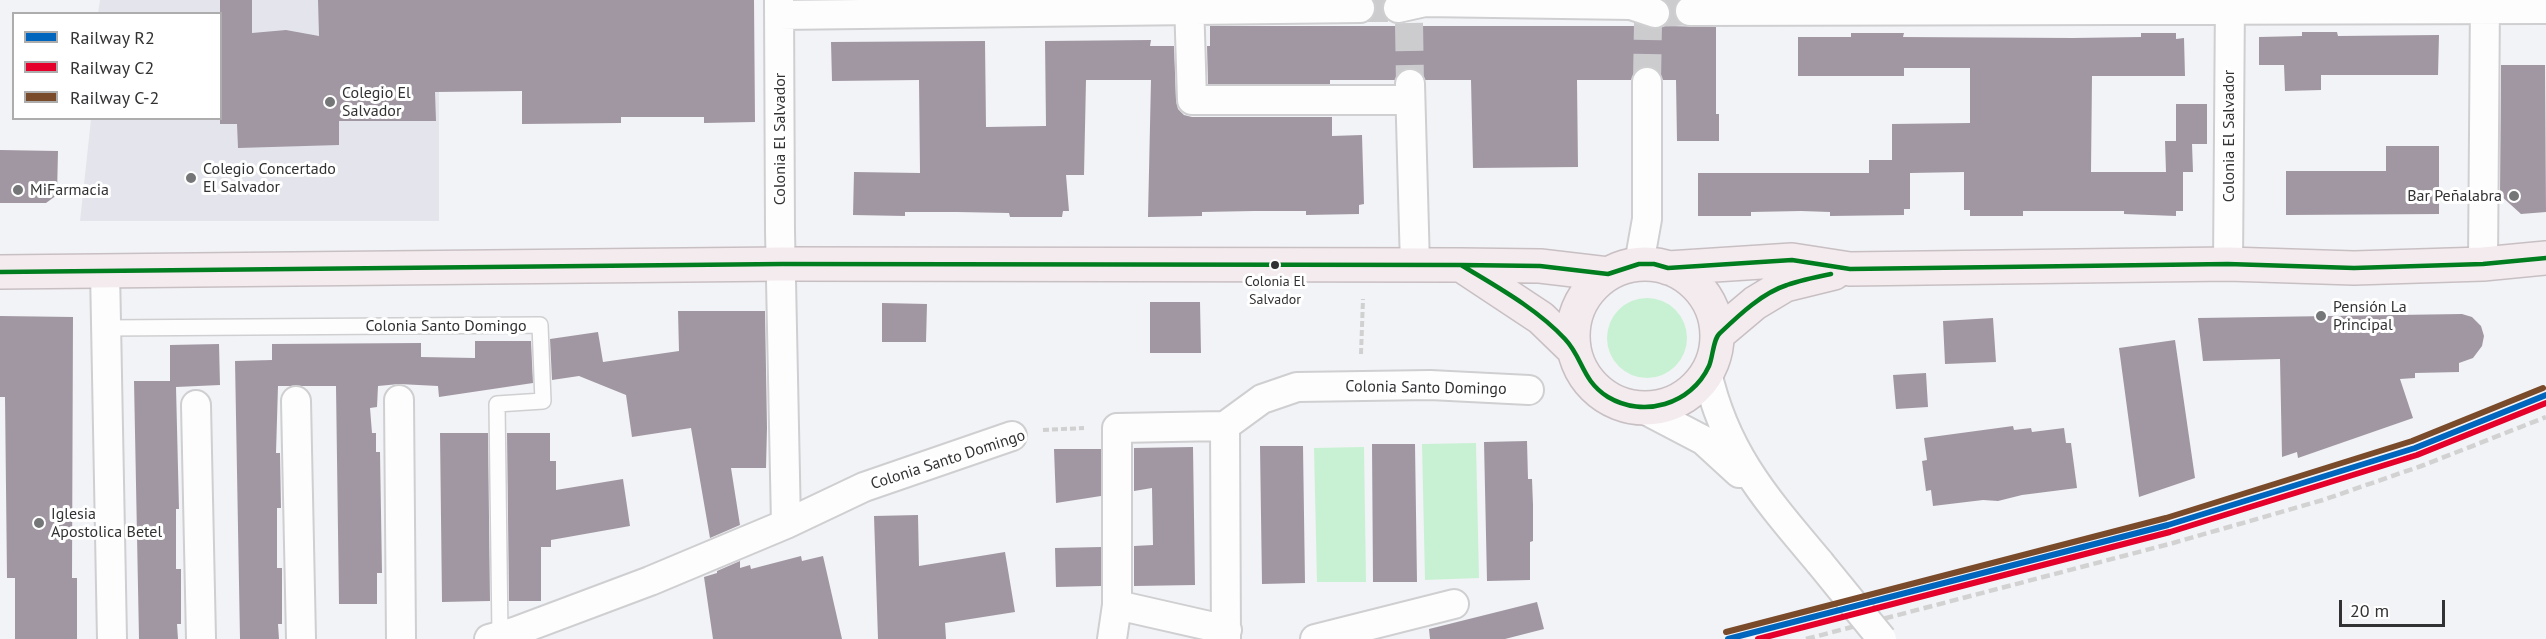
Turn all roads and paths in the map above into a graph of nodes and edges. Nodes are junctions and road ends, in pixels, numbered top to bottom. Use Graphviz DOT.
graph roads {
  1 [pos="2230,4"];
  2 [pos="1739,5"];
  3 [pos="1979,5"];
  4 [pos="2485,5"];
  5 [pos="1190,6"];
  6 [pos="779,7"];
  7 [pos="957,7"];
  8 [pos="1359,8"];
  9 [pos="1414,8"];
  10 [pos="2546,9"];
  11 [pos="1643,11"];
  12 [pos="1690,11"];
  13 [pos="1647,82"];
  14 [pos="2546,258"];
  15 [pos="782,264"];
  16 [pos="2228,264"];
  17 [pos="2483,264"];
  18 [pos="1364,265"];
  19 [pos="1461,265"];
  20 [pos="1415,266"];
  21 [pos="1654,266"];
  22 [pos="1850,269"];
  23 [pos="105,270"];
  24 [pos="0,272"];
  25 [pos="1608,274"];
  26 [pos="106,328"];
  27 [pos="1717,335"];
  28 [pos="1574,350"];
  29 [pos="1707,372"];
  30 [pos="1360,386"];
  31 [pos="1529,390"];
  32 [pos="399,400"];
  33 [pos="296,402"];
  34 [pos="196,405"];
  35 [pos="1640,407"];
  36 [pos="1225,426"];
  37 [pos="1118,428"];
  38 [pos="1012,436"];
  39 [pos="1763,494"];
  40 [pos="786,524"];
  41 [pos="1454,603"];
  42 [pos="1117,605"];
  43 [pos="530,633"];
  44 [pos="1226,634"];
  45 [pos="495,638"];
  46 [pos="112,639"];
  47 [pos="201,639"];
  48 [pos="301,639"];
  49 [pos="401,639"];
  50 [pos="1112,639"];
  51 [pos="1315,639"];
  52 [pos="1882,639"];
  1 -- 3 [label="street"];
  1 -- 4 [label="street"];
  1 -- 16 [label="street, Colonia El Salvador"];
  2 -- 3 [label="street"];
  2 -- 12 [label="street"];
  4 -- 10 [label="street"];
  4 -- 17 [label="street"];
  5 -- 7 [label="street, Colonia El Salvador"];
  5 -- 8 [label="street, Colonia El Salvador"];
  5 -- 20 [label="street"];
  6 -- 7 [label="street, Colonia El Salvador"];
  6 -- 15 [label="street, Colonia El Salvador"];
  9 -- 11 [label="street"];
  13 -- 21 [label="street"];
  14 -- 17 [label="highway"];
  15 -- 18 [label="highway"];
  15 -- 23 [label="highway"];
  15 -- 40 [label="street"];
  16 -- 17 [label="highway"];
  16 -- 22 [label="highway"];
  18 -- 20 [label="highway"];
  18 -- 30 [label="path"];
  19 -- 20 [label="highway"];
  19 -- 25 [label="highway"];
  19 -- 28 [label="highway"];
  21 -- 22 [label="highway"];
  21 -- 25 [label="highway"];
  21 -- 27 [label="highway"];
  22 -- 27 [label="highway"];
  23 -- 24 [label="highway"];
  23 -- 26 [label="street"];
  25 -- 28 [label="highway"];
  26 -- 45 [label="lane, Colonia Santo Domingo"];
  26 -- 46 [label="street"];
  27 -- 29 [label="highway"];
  28 -- 35 [label="highway"];
  29 -- 35 [label="highway"];
  29 -- 39 [label="street"];
  30 -- 31 [label="street, Colonia Santo Domingo"];
  30 -- 36 [label="street, Colonia Santo Domingo"];
  32 -- 49 [label="street"];
  33 -- 48 [label="street"];
  34 -- 47 [label="street"];
  35 -- 39 [label="street"];
  36 -- 37 [label="street"];
  36 -- 44 [label="street"];
  37 -- 38 [label="path, Colonia Santo Domingo"];
  37 -- 42 [label="street"];
  38 -- 40 [label="street, Colonia Santo Domingo"];
  39 -- 52 [label="street, bridge"];
  40 -- 43 [label="street, Colonia Santo Domingo"];
  41 -- 51 [label="street"];
  42 -- 44 [label="street"];
  42 -- 50 [label="street"];
  43 -- 45 [label="street, Colonia Santo Domingo"];
}
